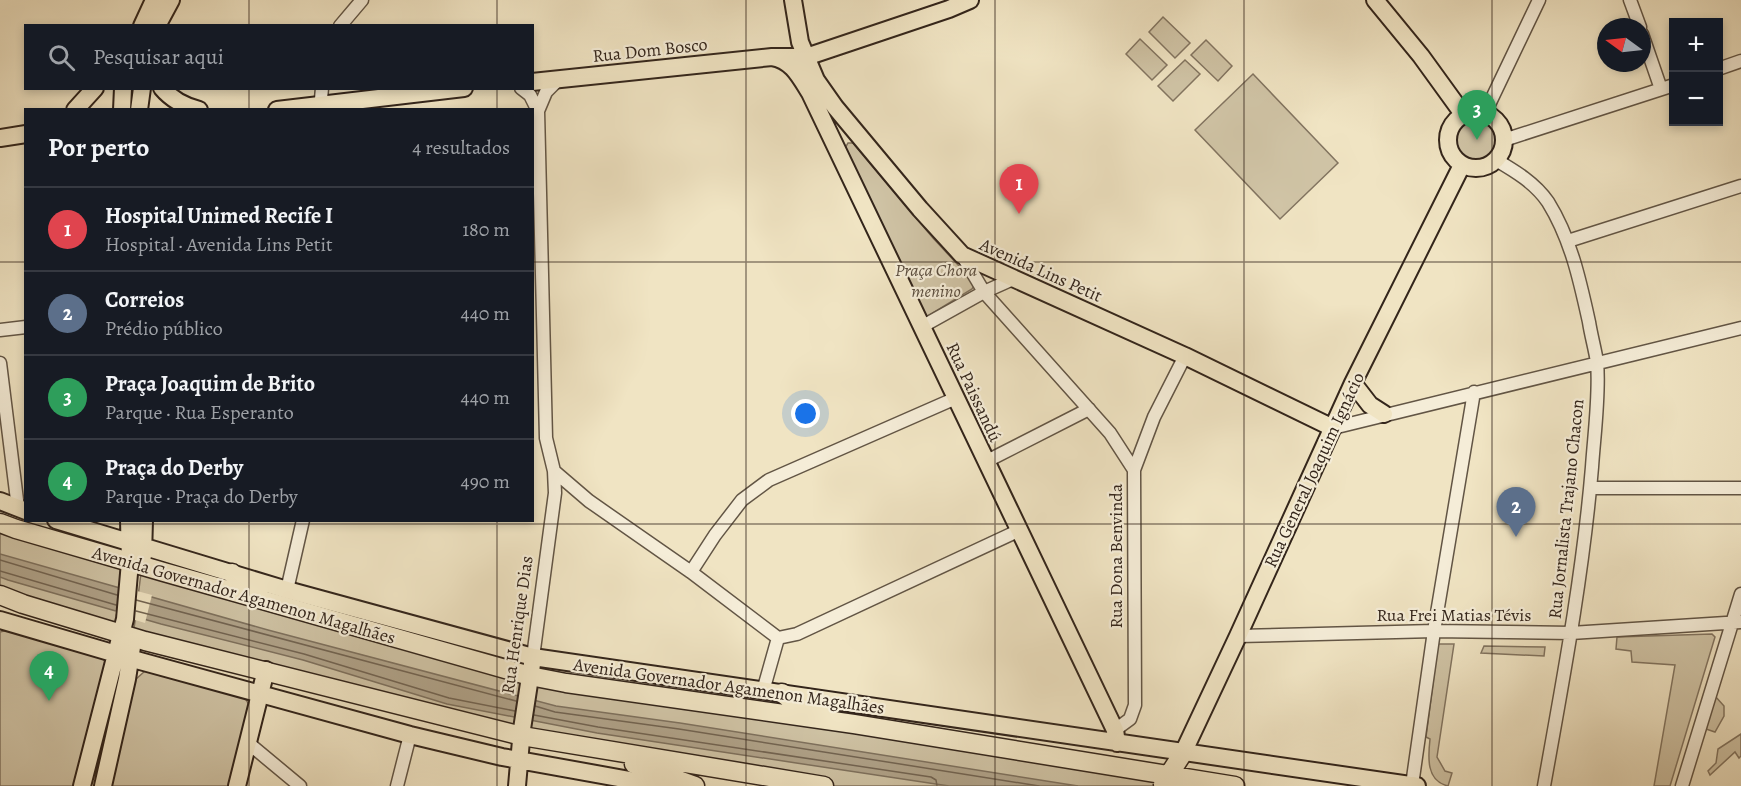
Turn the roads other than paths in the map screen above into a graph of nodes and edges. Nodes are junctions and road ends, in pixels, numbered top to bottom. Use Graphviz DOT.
graph roads {
  1 [pos="154,0"];
  2 [pos="171,0"];
  3 [pos="362,0"];
  4 [pos="793,0"];
  5 [pos="970,0"];
  6 [pos="1375,0"];
  7 [pos="1539,0"];
  8 [pos="1630,0"];
  9 [pos="1637,18"];
  10 [pos="146,23"];
  11 [pos="342,24"];
  12 [pos="798,32"];
  13 [pos="772,57"];
  14 [pos="806,57"];
  15 [pos="1651,60"];
  16 [pos="1741,61"];
  17 [pos="1723,68"];
  18 [pos="559,79"];
  19 [pos="534,81"];
  20 [pos="1669,87"];
  21 [pos="1661,89"];
  22 [pos="93,90"];
  23 [pos="123,90"];
  24 [pos="142,90"];
  25 [pos="164,90"];
  26 [pos="322,90"];
  27 [pos="456,90"];
  28 [pos="524,90"];
  29 [pos="402,103"];
  30 [pos="77,108"];
  31 [pos="122,108"];
  32 [pos="139,108"];
  33 [pos="192,108"];
  34 [pos="320,108"];
  35 [pos="538,111"];
  36 [pos="1485,113"];
  37 [pos="1463,114"];
  38 [pos="24,135"];
  39 [pos="0,138"];
  40 [pos="862,139"];
  41 [pos="1504,140"];
  42 [pos="837,148"];
  43 [pos="1496,159"];
  44 [pos="1462,165"];
  45 [pos="1741,186"];
  46 [pos="1568,241"];
  47 [pos="962,255"];
  48 [pos="1013,279"];
  49 [pos="984,292"];
  50 [pos="923,326"];
  51 [pos="24,327"];
  52 [pos="1741,328"];
  53 [pos="0,330"];
  54 [pos="537,353"];
  55 [pos="1185,356"];
  56 [pos="0,363"];
  57 [pos="1597,363"];
  58 [pos="1353,383"];
  59 [pos="1474,392"];
  60 [pos="956,398"];
  61 [pos="1089,409"];
  62 [pos="1384,414"];
  63 [pos="1333,428"];
  64 [pos="985,462"];
  65 [pos="1134,470"];
  66 [pos="554,471"];
  67 [pos="1590,488"];
  68 [pos="1741,488"];
  69 [pos="0,501"];
  70 [pos="22,509"];
  71 [pos="63,522"];
  72 [pos="130,522"];
  73 [pos="143,522"];
  74 [pos="303,522"];
  75 [pos="0,523"];
  76 [pos="1020,530"];
  77 [pos="137,544"];
  78 [pos="135,571"];
  79 [pos="691,572"];
  80 [pos="232,573"];
  81 [pos="1741,594"];
  82 [pos="0,595"];
  83 [pos="285,599"];
  84 [pos="0,620"];
  85 [pos="1736,622"];
  86 [pos="128,628"];
  87 [pos="1434,631"];
  88 [pos="1571,633"];
  89 [pos="1238,636"];
  90 [pos="778,638"];
  91 [pos="123,656"];
  92 [pos="266,670"];
  93 [pos="530,675"];
  94 [pos="763,691"];
  95 [pos="782,693"];
  96 [pos="259,694"];
  97 [pos="854,724"];
  98 [pos="522,732"];
  99 [pos="411,735"];
  100 [pos="1116,737"];
  101 [pos="248,742"];
  102 [pos="608,751"];
  103 [pos="1183,753"];
  104 [pos="519,760"];
  105 [pos="624,782"];
  106 [pos="1168,783"];
  107 [pos="82,786"];
  108 [pos="103,786"];
  109 [pos="237,786"];
  110 [pos="300,786"];
  111 [pos="397,786"];
  112 [pos="517,786"];
  113 [pos="663,786"];
  114 [pos="695,786"];
  115 [pos="824,786"];
  116 [pos="1235,786"];
  117 [pos="1413,786"];
  118 [pos="1544,786"];
  119 [pos="1682,786"];
  1 -- 10 [label="main road"];
  2 -- 10 [label="main road"];
  3 -- 11 [label="street"];
  4 -- 12 [label="main road, Avenida Lins Petit"];
  5 -- 14 [label="main road, Rua Dom Bosco"];
  6 -- 37 [label="main road"];
  7 -- 36 [label="street"];
  8 -- 9 [label="street"];
  12 -- 13 [label="main road"];
  12 -- 14 [label="main road, Avenida Lins Petit"];
  13 -- 14 [label="main road, Rua Dom Bosco"];
  13 -- 18 [label="main road, Rua Dom Bosco"];
  13 -- 42 [label="main road, Rua Paissandú"];
  14 -- 40 [label="main road, Avenida Lins Petit"];
  15 -- 21 [label="street"];
  16 -- 17 [label="street"];
  18 -- 19 [label="main road, Rua Dom Bosco"];
  18 -- 35 [label="street"];
  20 -- 21 [label="street"];
  21 -- 41 [label="street"];
  22 -- 30 [label="main road"];
  23 -- 31 [label="main road"];
  24 -- 32 [label="main road"];
  25 -- 33 [label="main road"];
  26 -- 34 [label="street"];
  27 -- 29 [label="main road"];
  28 -- 35 [label="street"];
  29 -- 34 [label="main road"];
  35 -- 54 [label="street, Rua Henrique Dias"];
  36 -- 37 [label="main road"];
  36 -- 41 [label="main road"];
  37 -- 44 [label="main road"];
  38 -- 39 [label="main road"];
  40 -- 42 [label="main road"];
  40 -- 47 [label="main road, Avenida Lins Petit"];
  41 -- 43 [label="main road"];
  42 -- 50 [label="main road, Rua Paissandú"];
  43 -- 44 [label="main road"];
  43 -- 46 [label="street, Rua Jornalista Trajano Chacon"];
  44 -- 58 [label="main road, Rua General Joaquim Ignácio"];
  45 -- 46 [label="street"];
  46 -- 57 [label="street, Rua Jornalista Trajano Chacon"];
  47 -- 48 [label="main road, Avenida Lins Petit"];
  47 -- 49 [label="street, Rua Dona Benvinda"];
  48 -- 49 [label="street"];
  48 -- 55 [label="main road, Avenida Lins Petit"];
  49 -- 50 [label="street"];
  49 -- 61 [label="street, Rua Dona Benvinda"];
  50 -- 60 [label="main road, Rua Paissandú"];
  51 -- 53 [label="street"];
  52 -- 57 [label="street"];
  54 -- 66 [label="street, Rua Henrique Dias"];
  55 -- 63 [label="main road, Avenida Lins Petit"];
  55 -- 65 [label="street"];
  56 -- 70 [label="street"];
  57 -- 59 [label="street"];
  57 -- 67 [label="street, Rua Jornalista Trajano Chacon"];
  58 -- 62 [label="main road"];
  58 -- 63 [label="main road, Rua General Joaquim Ignácio"];
  59 -- 62 [label="street"];
  59 -- 87 [label="street"];
  60 -- 64 [label="main road, Rua Paissandú"];
  60 -- 79 [label="street"];
  61 -- 64 [label="street"];
  61 -- 65 [label="street, Rua Dona Benvinda"];
  62 -- 63 [label="street"];
  63 -- 89 [label="main road, Rua General Joaquim Ignácio"];
  64 -- 76 [label="main road, Rua Paissandú"];
  65 -- 100 [label="street, Rua Dona Benvinda"];
  66 -- 79 [label="street"];
  66 -- 93 [label="street, Rua Henrique Dias"];
  67 -- 68 [label="street"];
  67 -- 88 [label="street, Rua Jornalista Trajano Chacon"];
  69 -- 70 [label="main road"];
  71 -- 77 [label="main road, Avenida Governador Agamenon Magalhães"];
  72 -- 77 [label="main road"];
  73 -- 77 [label="main road"];
  74 -- 83 [label="street"];
  75 -- 78 [label="highway, Avenida Governador Agamenon Magalhães"];
  76 -- 90 [label="street"];
  76 -- 100 [label="main road, Rua Paissandú"];
  77 -- 78 [label="main road"];
  77 -- 80 [label="main road, Avenida Governador Agamenon Magalhães"];
  78 -- 83 [label="highway, Avenida Governador Agamenon Magalhães"];
  78 -- 86 [label="main road"];
  79 -- 90 [label="street"];
  80 -- 83 [label="highway"];
  81 -- 85 [label="street"];
  82 -- 86 [label="highway"];
  83 -- 93 [label="highway, Avenida Governador Agamenon Magalhães"];
  84 -- 91 [label="main road"];
  85 -- 88 [label="street, Rua Frei Matias Tévis"];
  85 -- 119 [label="street"];
  86 -- 91 [label="main road"];
  86 -- 92 [label="highway"];
  87 -- 88 [label="street, Rua Frei Matias Tévis"];
  87 -- 89 [label="street, Rua Frei Matias Tévis"];
  87 -- 117 [label="street"];
  88 -- 118 [label="street, Rua Jornalista Trajano Chacon"];
  89 -- 103 [label="main road, Rua General Joaquim Ignácio"];
  90 -- 94 [label="street"];
  91 -- 96 [label="main road"];
  91 -- 107 [label="main road"];
  91 -- 108 [label="main road"];
  92 -- 96 [label="main road"];
  92 -- 98 [label="highway"];
  93 -- 94 [label="main road, Avenida Governador Agamenon Magalhães"];
  93 -- 97 [label="highway, Avenida Governador Agamenon Magalhães"];
  93 -- 98 [label="main road, Rua Henrique Dias"];
  94 -- 95 [label="main road, Avenida Governador Agamenon Magalhães"];
  95 -- 97 [label="highway"];
  95 -- 100 [label="main road, Avenida Governador Agamenon Magalhães"];
  96 -- 99 [label="main road"];
  96 -- 101 [label="main road"];
  97 -- 106 [label="highway, Avenida Governador Agamenon Magalhães"];
  98 -- 102 [label="highway"];
  98 -- 104 [label="main road, Rua Henrique Dias"];
  99 -- 104 [label="main road"];
  99 -- 111 [label="street"];
  100 -- 103 [label="main road, Avenida Governador Agamenon Magalhães"];
  101 -- 109 [label="main road"];
  101 -- 110 [label="street"];
  102 -- 114 [label="highway"];
  102 -- 115 [label="highway"];
  103 -- 106 [label="highway, Rua General Joaquim Ignácio"];
  103 -- 117 [label="main road, Avenida Governador Agamenon Magalhães"];
  104 -- 105 [label="main road"];
  104 -- 112 [label="main road, Rua Henrique Dias"];
  105 -- 113 [label="main road"];
  106 -- 116 [label="highway, Avenida Governador Agamenon Magalhães"];
}
